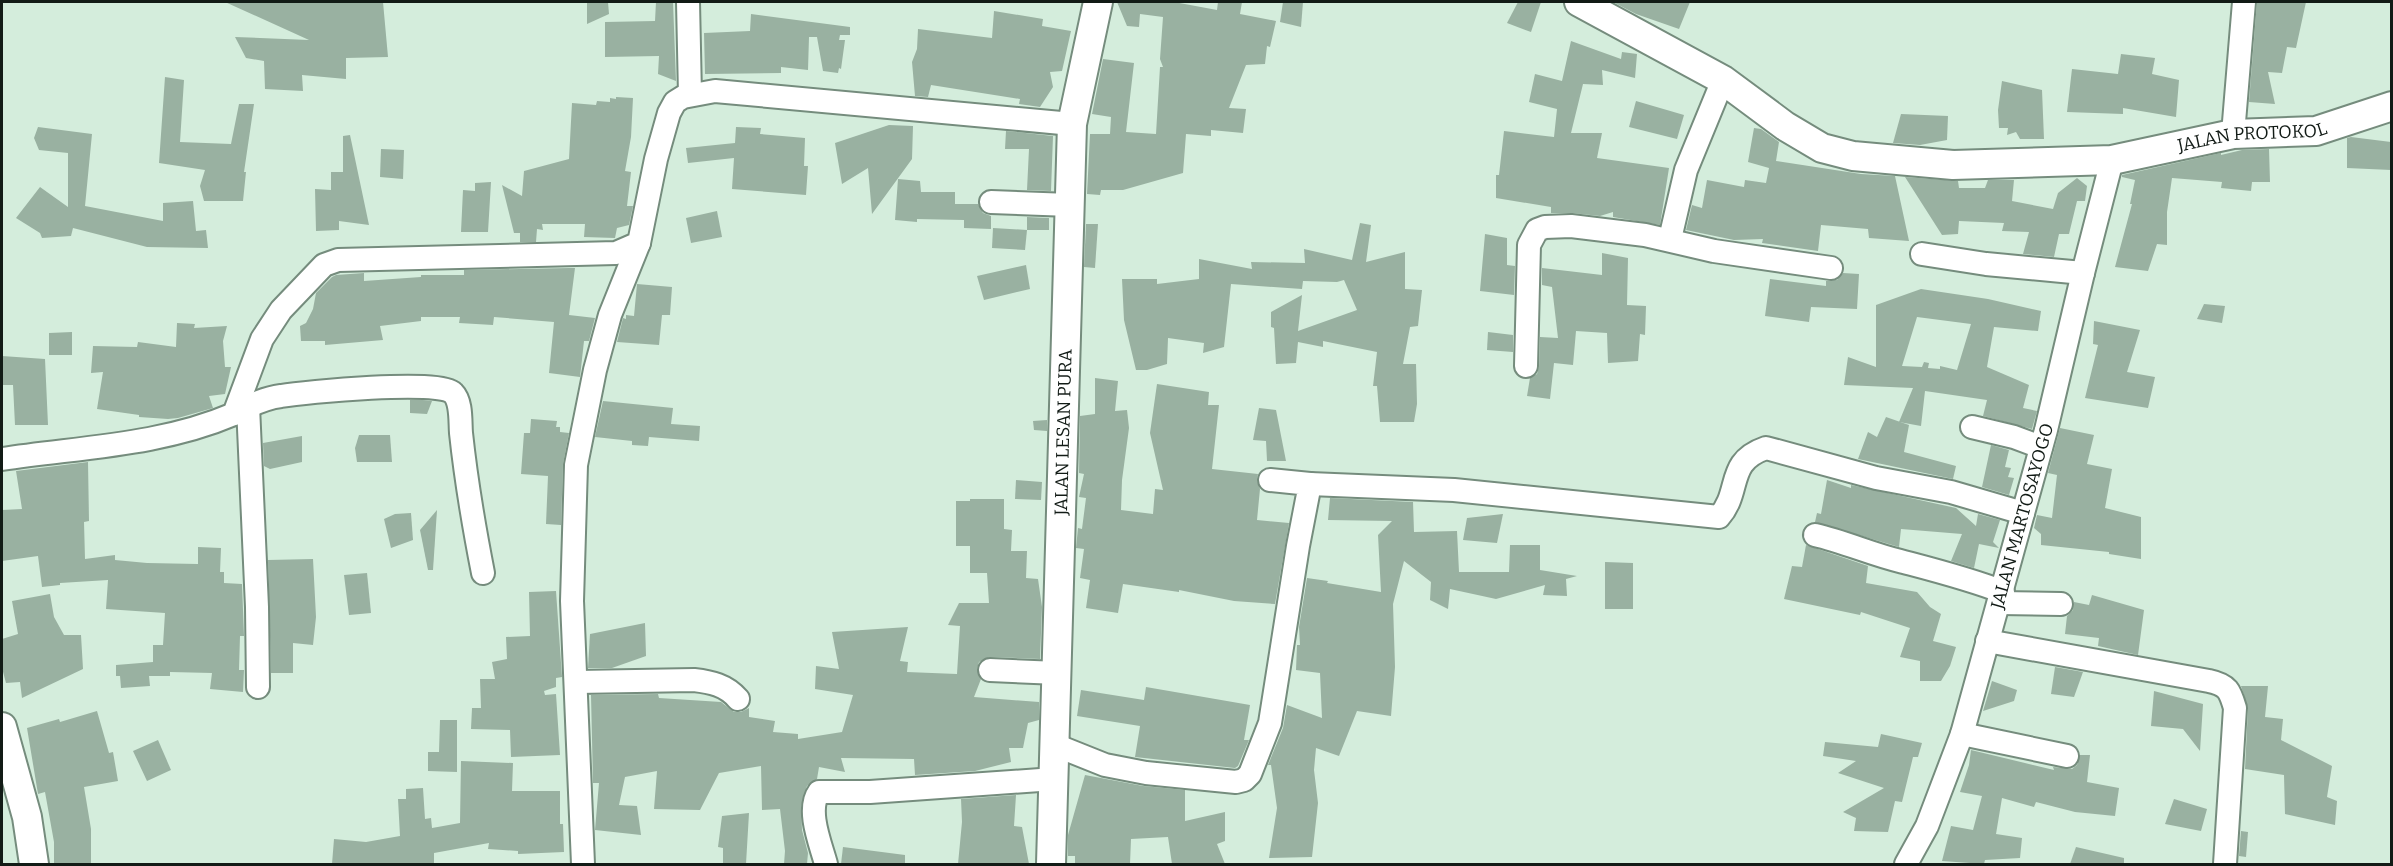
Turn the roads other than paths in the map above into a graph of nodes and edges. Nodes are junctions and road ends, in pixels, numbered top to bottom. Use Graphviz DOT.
graph roads {
  1 [pos="688,2"];
  2 [pos="1098,2"];
  3 [pos="1579,2"];
  4 [pos="2244,2"];
  5 [pos="1723,80"];
  6 [pos="690,95"];
  7 [pos="2391,106"];
  8 [pos="1072,124"];
  9 [pos="2233,134"];
  10 [pos="2112,160"];
  11 [pos="991,202"];
  12 [pos="1070,205"];
  13 [pos="1670,239"];
  14 [pos="639,243"];
  15 [pos="1922,254"];
  16 [pos="1831,268"];
  17 [pos="2083,273"];
  18 [pos="1526,366"];
  19 [pos="241,410"];
  20 [pos="1972,427"];
  21 [pos="2042,447"];
  22 [pos="2,459"];
  23 [pos="1270,480"];
  24 [pos="1310,484"];
  25 [pos="2023,513"];
  26 [pos="1815,535"];
  27 [pos="483,573"];
  28 [pos="2001,597"];
  29 [pos="2061,604"];
  30 [pos="1987,641"];
  31 [pos="990,670"];
  32 [pos="1058,673"];
  33 [pos="577,682"];
  34 [pos="258,687"];
  35 [pos="738,699"];
  36 [pos="2,727"];
  37 [pos="1962,734"];
  38 [pos="1055,745"];
  39 [pos="2067,756"];
  40 [pos="1054,779"];
  41 [pos="34,864"];
  42 [pos="583,864"];
  43 [pos="826,864"];
  44 [pos="1051,864"];
  45 [pos="1906,864"];
  46 [pos="2225,864"];
  1 -- 6 [label="street"];
  2 -- 8 [label="street, JALAN LESAN PURA"];
  3 -- 5 [label="street, JALAN PROTOKOL"];
  4 -- 9 [label="street"];
  5 -- 10 [label="street, JALAN PROTOKOL"];
  5 -- 13 [label="street"];
  6 -- 8 [label="street"];
  6 -- 14 [label="street"];
  7 -- 9 [label="street, JALAN PROTOKOL"];
  8 -- 12 [label="street, JALAN LESAN PURA"];
  9 -- 10 [label="street, JALAN PROTOKOL"];
  10 -- 17 [label="street, JALAN MARTOSAYOGO"];
  11 -- 12 [label="street"];
  12 -- 32 [label="street, JALAN LESAN PURA"];
  13 -- 16 [label="street"];
  13 -- 18 [label="street"];
  14 -- 19 [label="street"];
  14 -- 33 [label="street"];
  15 -- 17 [label="street"];
  17 -- 21 [label="street, JALAN MARTOSAYOGO"];
  19 -- 22 [label="street"];
  19 -- 27 [label="street"];
  19 -- 34 [label="street"];
  20 -- 21 [label="street"];
  21 -- 25 [label="street, JALAN MARTOSAYOGO"];
  23 -- 24 [label="street"];
  24 -- 25 [label="street"];
  24 -- 38 [label="street"];
  25 -- 28 [label="street, JALAN MARTOSAYOGO"];
  26 -- 28 [label="street"];
  28 -- 29 [label="street"];
  28 -- 30 [label="street, JALAN MARTOSAYOGO"];
  30 -- 37 [label="street, JALAN MARTOSAYOGO"];
  30 -- 46 [label="street"];
  31 -- 32 [label="street"];
  32 -- 38 [label="street, JALAN LESAN PURA"];
  33 -- 35 [label="street"];
  33 -- 42 [label="street"];
  36 -- 41 [label="street"];
  37 -- 39 [label="street"];
  37 -- 45 [label="street, JALAN MARTOSAYOGO"];
  38 -- 40 [label="street, JALAN LESAN PURA"];
  40 -- 43 [label="street"];
  40 -- 44 [label="street, JALAN LESAN PURA"];
}
